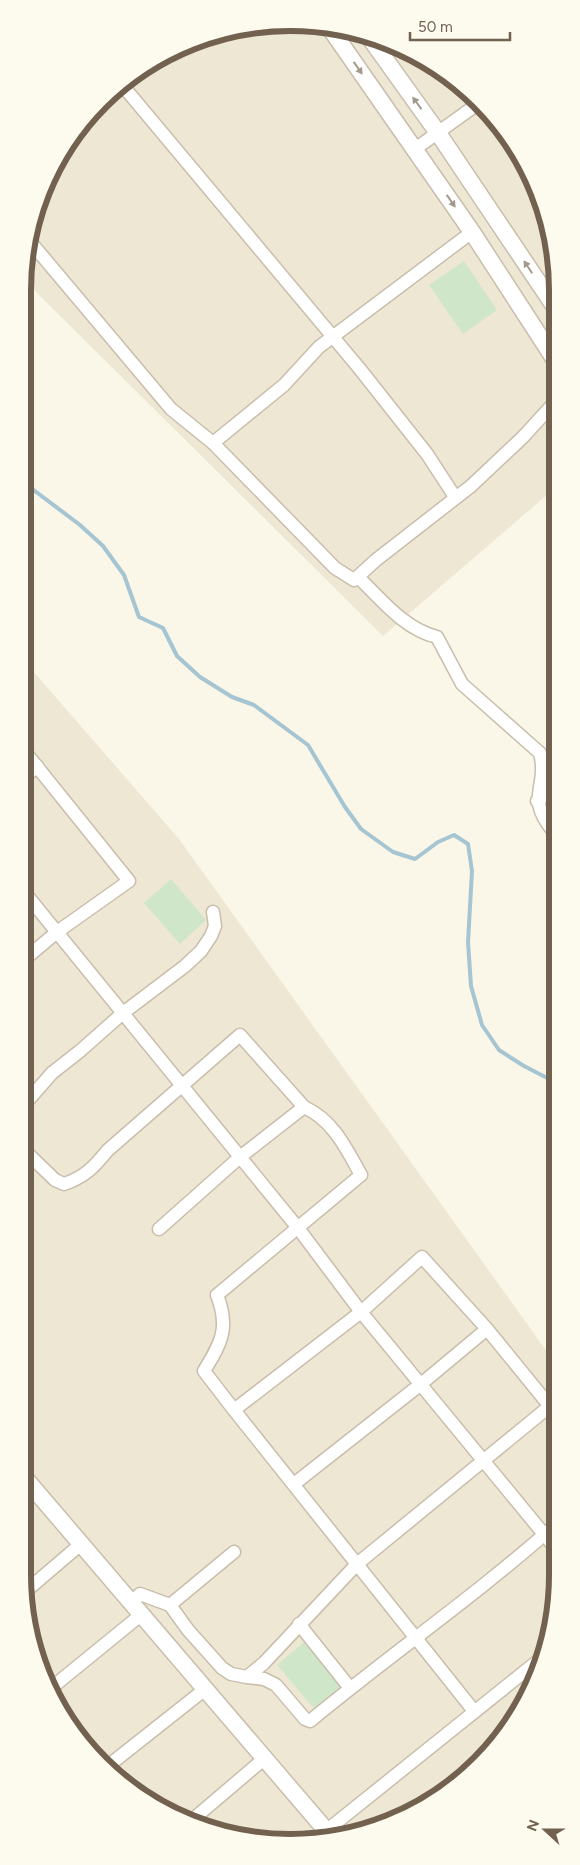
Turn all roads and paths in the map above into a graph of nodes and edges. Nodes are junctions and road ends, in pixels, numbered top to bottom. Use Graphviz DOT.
graph roads {
  1 [pos="335,35"];
  2 [pos="376,46"];
  3 [pos="126,90"];
  4 [pos="473,107"];
  5 [pos="438,133"];
  6 [pos="415,149"];
  7 [pos="472,232"];
  8 [pos="35,247"];
  9 [pos="549,298"];
  10 [pos="332,337"];
  11 [pos="549,351"];
  12 [pos="549,409"];
  13 [pos="213,443"];
  14 [pos="455,497"];
  15 [pos="358,577"];
  16 [pos="31,759"];
  17 [pos="37,766"];
  18 [pos="31,771"];
  19 [pos="549,793"];
  20 [pos="537,801"];
  21 [pos="549,826"];
  22 [pos="31,900"];
  23 [pos="213,912"];
  24 [pos="57,932"];
  25 [pos="31,954"];
  26 [pos="123,1013"];
  27 [pos="182,1085"];
  28 [pos="31,1097"];
  29 [pos="304,1107"];
  30 [pos="31,1157"];
  31 [pos="240,1157"];
  32 [pos="298,1228"];
  33 [pos="159,1229"];
  34 [pos="361,1312"];
  35 [pos="487,1330"];
  36 [pos="421,1384"];
  37 [pos="549,1406"];
  38 [pos="234,1410"];
  39 [pos="549,1410"];
  40 [pos="484,1460"];
  41 [pos="294,1484"];
  42 [pos="31,1485"];
  43 [pos="549,1534"];
  44 [pos="549,1536"];
  45 [pos="81,1544"];
  46 [pos="234,1552"];
  47 [pos="357,1564"];
  48 [pos="32,1586"];
  49 [pos="170,1605"];
  50 [pos="137,1608"];
  51 [pos="299,1624"];
  52 [pos="416,1637"];
  53 [pos="532,1665"];
  54 [pos="247,1677"];
  55 [pos="55,1683"];
  56 [pos="350,1688"];
  57 [pos="204,1690"];
  58 [pos="474,1711"];
  59 [pos="265,1758"];
  60 [pos="112,1763"];
  61 [pos="197,1816"];
  62 [pos="330,1831"];
  63 [pos="324,1832"];
  1 -- 6 [label="street, one-way"];
  5 -- 2 [label="street, one-way"];
  3 -- 10 [label="street"];
  4 -- 5 [label="street"];
  5 -- 6 [label="street"];
  9 -- 5 [label="street, one-way"];
  6 -- 7 [label="street, one-way"];
  7 -- 10 [label="street"];
  7 -- 11 [label="street"];
  8 -- 13 [label="street"];
  10 -- 13 [label="street"];
  10 -- 14 [label="street"];
  12 -- 14 [label="street"];
  13 -- 15 [label="street"];
  14 -- 15 [label="street"];
  15 -- 20 [label="street"];
  16 -- 17 [label="street"];
  17 -- 18 [label="street"];
  17 -- 24 [label="street"];
  19 -- 20 [label="street"];
  20 -- 21 [label="street"];
  22 -- 24 [label="street"];
  23 -- 26 [label="street"];
  24 -- 25 [label="street"];
  24 -- 26 [label="street"];
  26 -- 27 [label="street"];
  26 -- 28 [label="street"];
  27 -- 29 [label="street"];
  27 -- 30 [label="street"];
  27 -- 31 [label="street"];
  29 -- 31 [label="street"];
  29 -- 32 [label="street"];
  31 -- 32 [label="street"];
  31 -- 33 [label="street"];
  32 -- 34 [label="street"];
  32 -- 38 [label="street"];
  34 -- 35 [label="street"];
  34 -- 36 [label="street"];
  34 -- 38 [label="street"];
  35 -- 36 [label="street"];
  35 -- 37 [label="street"];
  36 -- 40 [label="street"];
  36 -- 41 [label="street"];
  38 -- 41 [label="street"];
  39 -- 40 [label="street"];
  40 -- 43 [label="street"];
  40 -- 47 [label="street"];
  41 -- 47 [label="street"];
  42 -- 45 [label="street"];
  44 -- 52 [label="street"];
  45 -- 48 [label="street"];
  45 -- 50 [label="street"];
  46 -- 49 [label="street"];
  47 -- 51 [label="street"];
  47 -- 52 [label="street"];
  49 -- 50 [label="street"];
  49 -- 54 [label="street"];
  50 -- 55 [label="street"];
  50 -- 57 [label="street"];
  51 -- 54 [label="street"];
  51 -- 56 [label="street"];
  52 -- 56 [label="street"];
  52 -- 58 [label="street"];
  53 -- 58 [label="street"];
  54 -- 56 [label="street"];
  57 -- 59 [label="street"];
  57 -- 60 [label="street"];
  58 -- 62 [label="street"];
  59 -- 61 [label="street"];
  59 -- 63 [label="street"];
}
